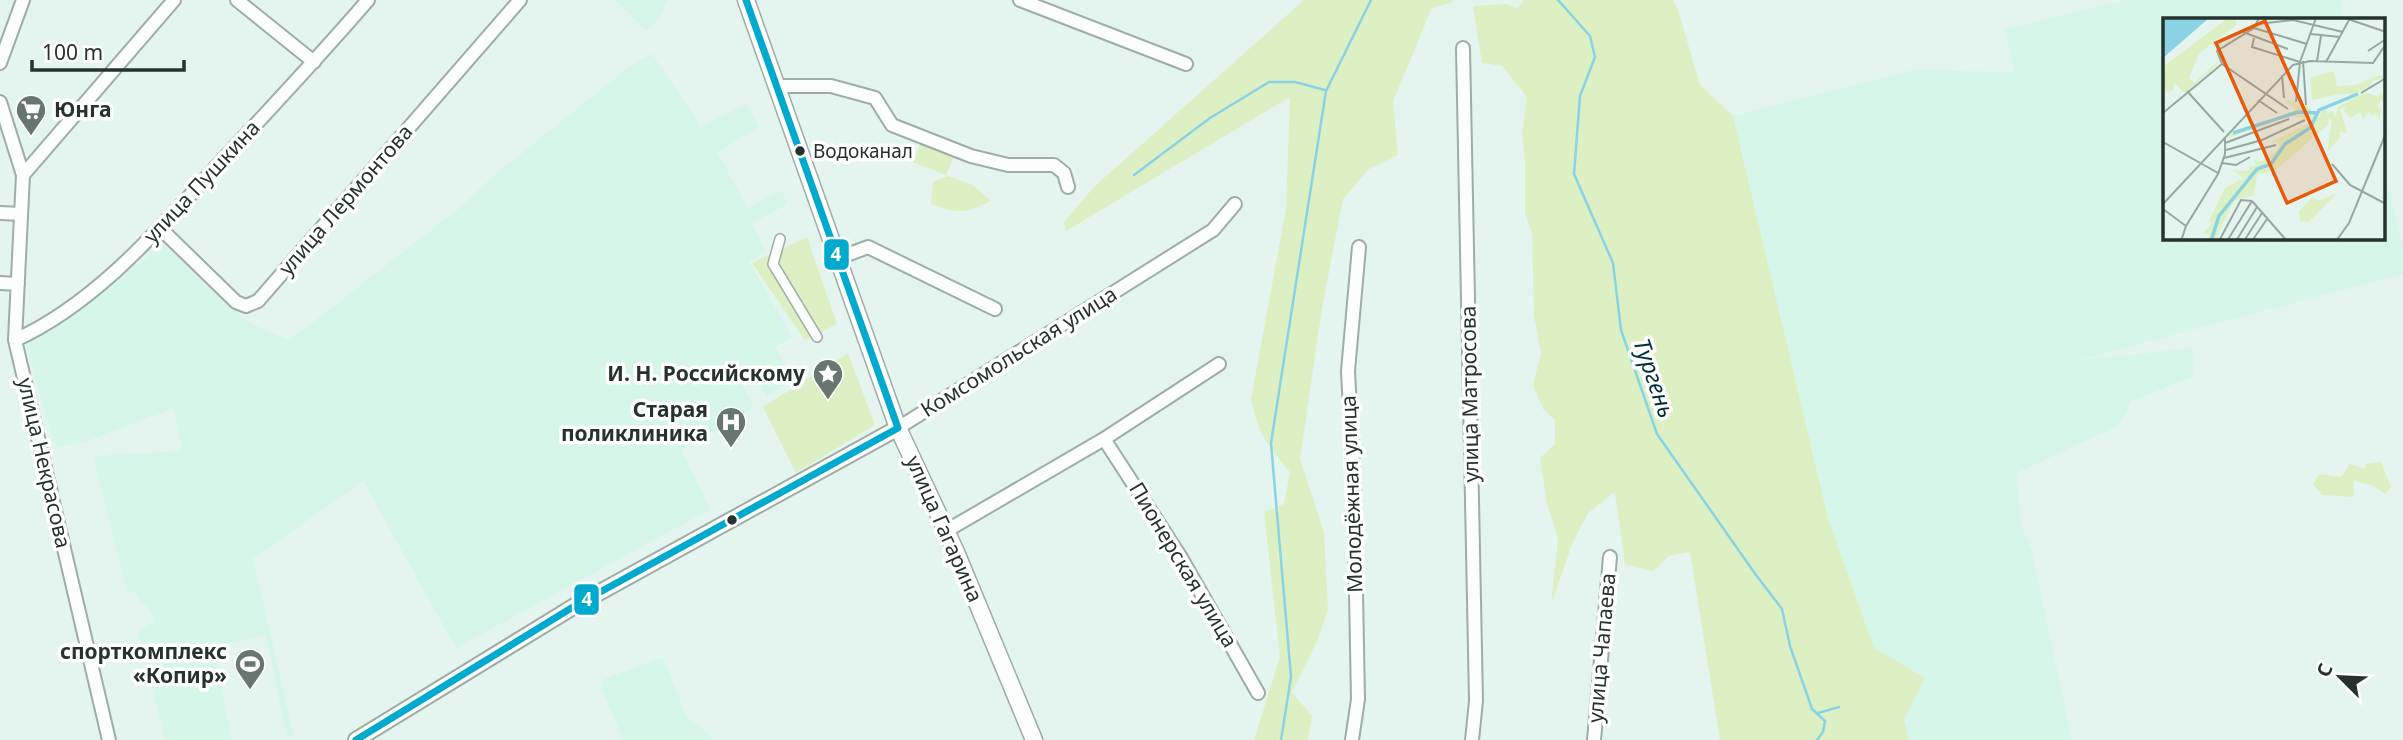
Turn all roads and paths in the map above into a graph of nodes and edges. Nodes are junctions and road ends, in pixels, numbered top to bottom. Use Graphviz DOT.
graph roads {
  1 [pos="23,0"];
  2 [pos="174,0"];
  3 [pos="236,0"];
  4 [pos="368,0"];
  5 [pos="520,0"];
  6 [pos="746,0"];
  7 [pos="1020,0"];
  8 [pos="1463,48"];
  9 [pos="314,62"];
  10 [pos="0,63"];
  11 [pos="1186,64"];
  12 [pos="778,86"];
  13 [pos="0,102"];
  14 [pos="23,175"];
  15 [pos="1068,187"];
  16 [pos="1235,204"];
  17 [pos="0,214"];
  18 [pos="21,214"];
  19 [pos="160,228"];
  20 [pos="780,239"];
  21 [pos="1359,247"];
  22 [pos="836,259"];
  23 [pos="0,283"];
  24 [pos="18,284"];
  25 [pos="995,309"];
  26 [pos="817,337"];
  27 [pos="15,340"];
  28 [pos="1219,364"];
  29 [pos="898,428"];
  30 [pos="1104,439"];
  31 [pos="946,531"];
  32 [pos="1610,556"];
  33 [pos="1258,693"];
  34 [pos="109,740"];
  35 [pos="356,740"];
  36 [pos="1034,740"];
  37 [pos="1352,740"];
  38 [pos="1472,740"];
  39 [pos="1594,740"];
  1 -- 10 [label="street"];
  2 -- 14 [label="street"];
  3 -- 9 [label="street"];
  4 -- 9 [label="street, улица Пушкина"];
  5 -- 19 [label="street, улица Лермонтова"];
  6 -- 12 [label="main road, улица Гагарина"];
  7 -- 11 [label="street"];
  8 -- 38 [label="street, улица Матросова"];
  9 -- 19 [label="street, улица Пушкина"];
  12 -- 15 [label="street"];
  12 -- 22 [label="main road, улица Гагарина"];
  13 -- 14 [label="street, улица Некрасова"];
  14 -- 18 [label="street, улица Некрасова"];
  16 -- 29 [label="street, Комсомольская улица"];
  17 -- 18 [label="street"];
  18 -- 24 [label="street, улица Некрасова"];
  19 -- 27 [label="street, улица Пушкина"];
  20 -- 26 [label="street"];
  21 -- 37 [label="street, Молодёжная улица"];
  22 -- 25 [label="street"];
  22 -- 29 [label="main road, улица Гагарина"];
  23 -- 24 [label="street"];
  24 -- 27 [label="street, улица Некрасова"];
  27 -- 34 [label="street, улица Некрасова"];
  28 -- 30 [label="street"];
  29 -- 31 [label="main road, улица Гагарина"];
  29 -- 35 [label="street, Комсомольская улица"];
  30 -- 31 [label="street"];
  30 -- 33 [label="street, Пионерская улица"];
  31 -- 36 [label="main road, улица Гагарина"];
  32 -- 39 [label="street, улица Чапаева"];
}
